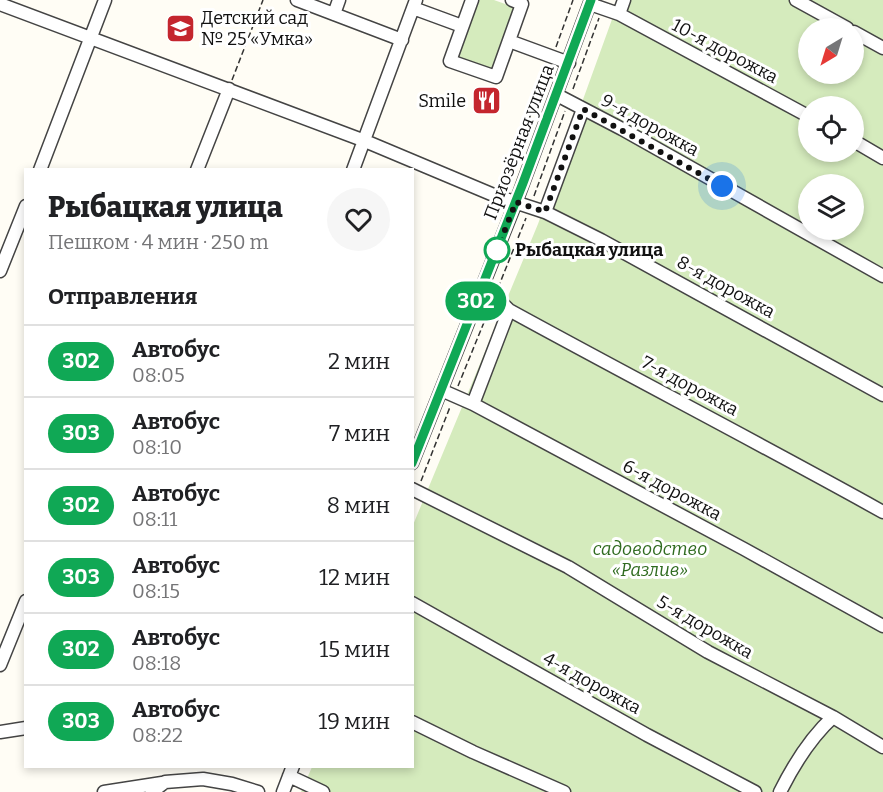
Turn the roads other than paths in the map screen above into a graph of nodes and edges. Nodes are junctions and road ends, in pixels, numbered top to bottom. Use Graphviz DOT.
graph roads {
  1 [pos="105,0"];
  2 [pos="297,0"];
  3 [pos="339,0"];
  4 [pos="472,0"];
  5 [pos="512,0"];
  6 [pos="624,0"];
  7 [pos="795,0"];
  8 [pos="591,2"];
  9 [pos="0,4"];
  10 [pos="415,4"];
  11 [pos="334,14"];
  12 [pos="619,14"];
  13 [pos="828,18"];
  14 [pos="462,26"];
  15 [pos="92,37"];
  16 [pos="864,38"];
  17 [pos="402,40"];
  18 [pos="509,40"];
  19 [pos="883,48"];
  20 [pos="569,63"];
  21 [pos="229,89"];
  22 [pos="557,95"];
  23 [pos="583,109"];
  24 [pos="798,111"];
  25 [pos="365,141"];
  26 [pos="864,147"];
  27 [pos="883,158"];
  28 [pos="41,168"];
  29 [pos="198,168"];
  30 [pos="354,168"];
  31 [pos="516,202"];
  32 [pos="24,211"];
  33 [pos="545,212"];
  34 [pos="0,271"];
  35 [pos="883,276"];
  36 [pos="479,294"];
  37 [pos="509,310"];
  38 [pos="441,390"];
  39 [pos="883,395"];
  40 [pos="473,404"];
  41 [pos="414,458"];
  42 [pos="414,490"];
  43 [pos="883,512"];
  44 [pos="414,604"];
  45 [pos="24,606"];
  46 [pos="883,626"];
  47 [pos="0,665"];
  48 [pos="833,717"];
  49 [pos="414,723"];
  50 [pos="24,728"];
  51 [pos="0,732"];
  52 [pos="883,747"];
  53 [pos="291,771"];
  54 [pos="165,782"];
  55 [pos="104,792"];
  56 [pos="152,792"];
  57 [pos="258,792"];
  58 [pos="283,792"];
  59 [pos="323,792"];
  60 [pos="564,792"];
  61 [pos="755,792"];
  62 [pos="780,792"];
  1 -- 15 [label="street"];
  2 -- 11 [label="street"];
  3 -- 11 [label="street"];
  4 -- 14 [label="street"];
  5 -- 18 [label="street"];
  6 -- 12 [label="street"];
  7 -- 13 [label="street"];
  8 -- 12 [label="street, 10-я дорожка"];
  8 -- 20 [label="street, Приозёрная улица"];
  9 -- 15 [label="street"];
  10 -- 14 [label="street"];
  10 -- 17 [label="street"];
  11 -- 17 [label="street"];
  12 -- 24 [label="street, 10-я дорожка"];
  14 -- 18 [label="street"];
  15 -- 21 [label="street"];
  15 -- 28 [label="street"];
  16 -- 19 [label="street"];
  17 -- 25 [label="street"];
  18 -- 20 [label="street"];
  20 -- 22 [label="street, Приозёрная улица"];
  21 -- 25 [label="street"];
  21 -- 29 [label="street"];
  22 -- 23 [label="street, 9-я дорожка"];
  22 -- 31 [label="street, Приозёрная улица"];
  23 -- 33 [label="street"];
  23 -- 35 [label="street, 9-я дорожка"];
  25 -- 30 [label="street"];
  25 -- 31 [label="street"];
  26 -- 27 [label="street"];
  31 -- 33 [label="street, 8-я дорожка"];
  31 -- 36 [label="street, Приозёрная улица"];
  32 -- 34 [label="street"];
  33 -- 39 [label="street, 8-я дорожка"];
  36 -- 37 [label="street, 7-я дорожка"];
  36 -- 38 [label="street, Приозёрная улица"];
  37 -- 40 [label="street"];
  37 -- 43 [label="street, 7-я дорожка"];
  38 -- 40 [label="street, 6-я дорожка"];
  38 -- 41 [label="street, Приозёрная улица"];
  40 -- 46 [label="street, 6-я дорожка"];
  42 -- 48 [label="street, 5-я дорожка"];
  44 -- 61 [label="street, 4-я дорожка"];
  45 -- 47 [label="street"];
  48 -- 52 [label="street, 5-я дорожка"];
  48 -- 62 [label="street"];
  49 -- 60 [label="street"];
  50 -- 51 [label="street"];
  53 -- 58 [label="street"];
  53 -- 59 [label="street"];
  54 -- 55 [label="street"];
  54 -- 56 [label="street"];
  54 -- 57 [label="street"];
}
